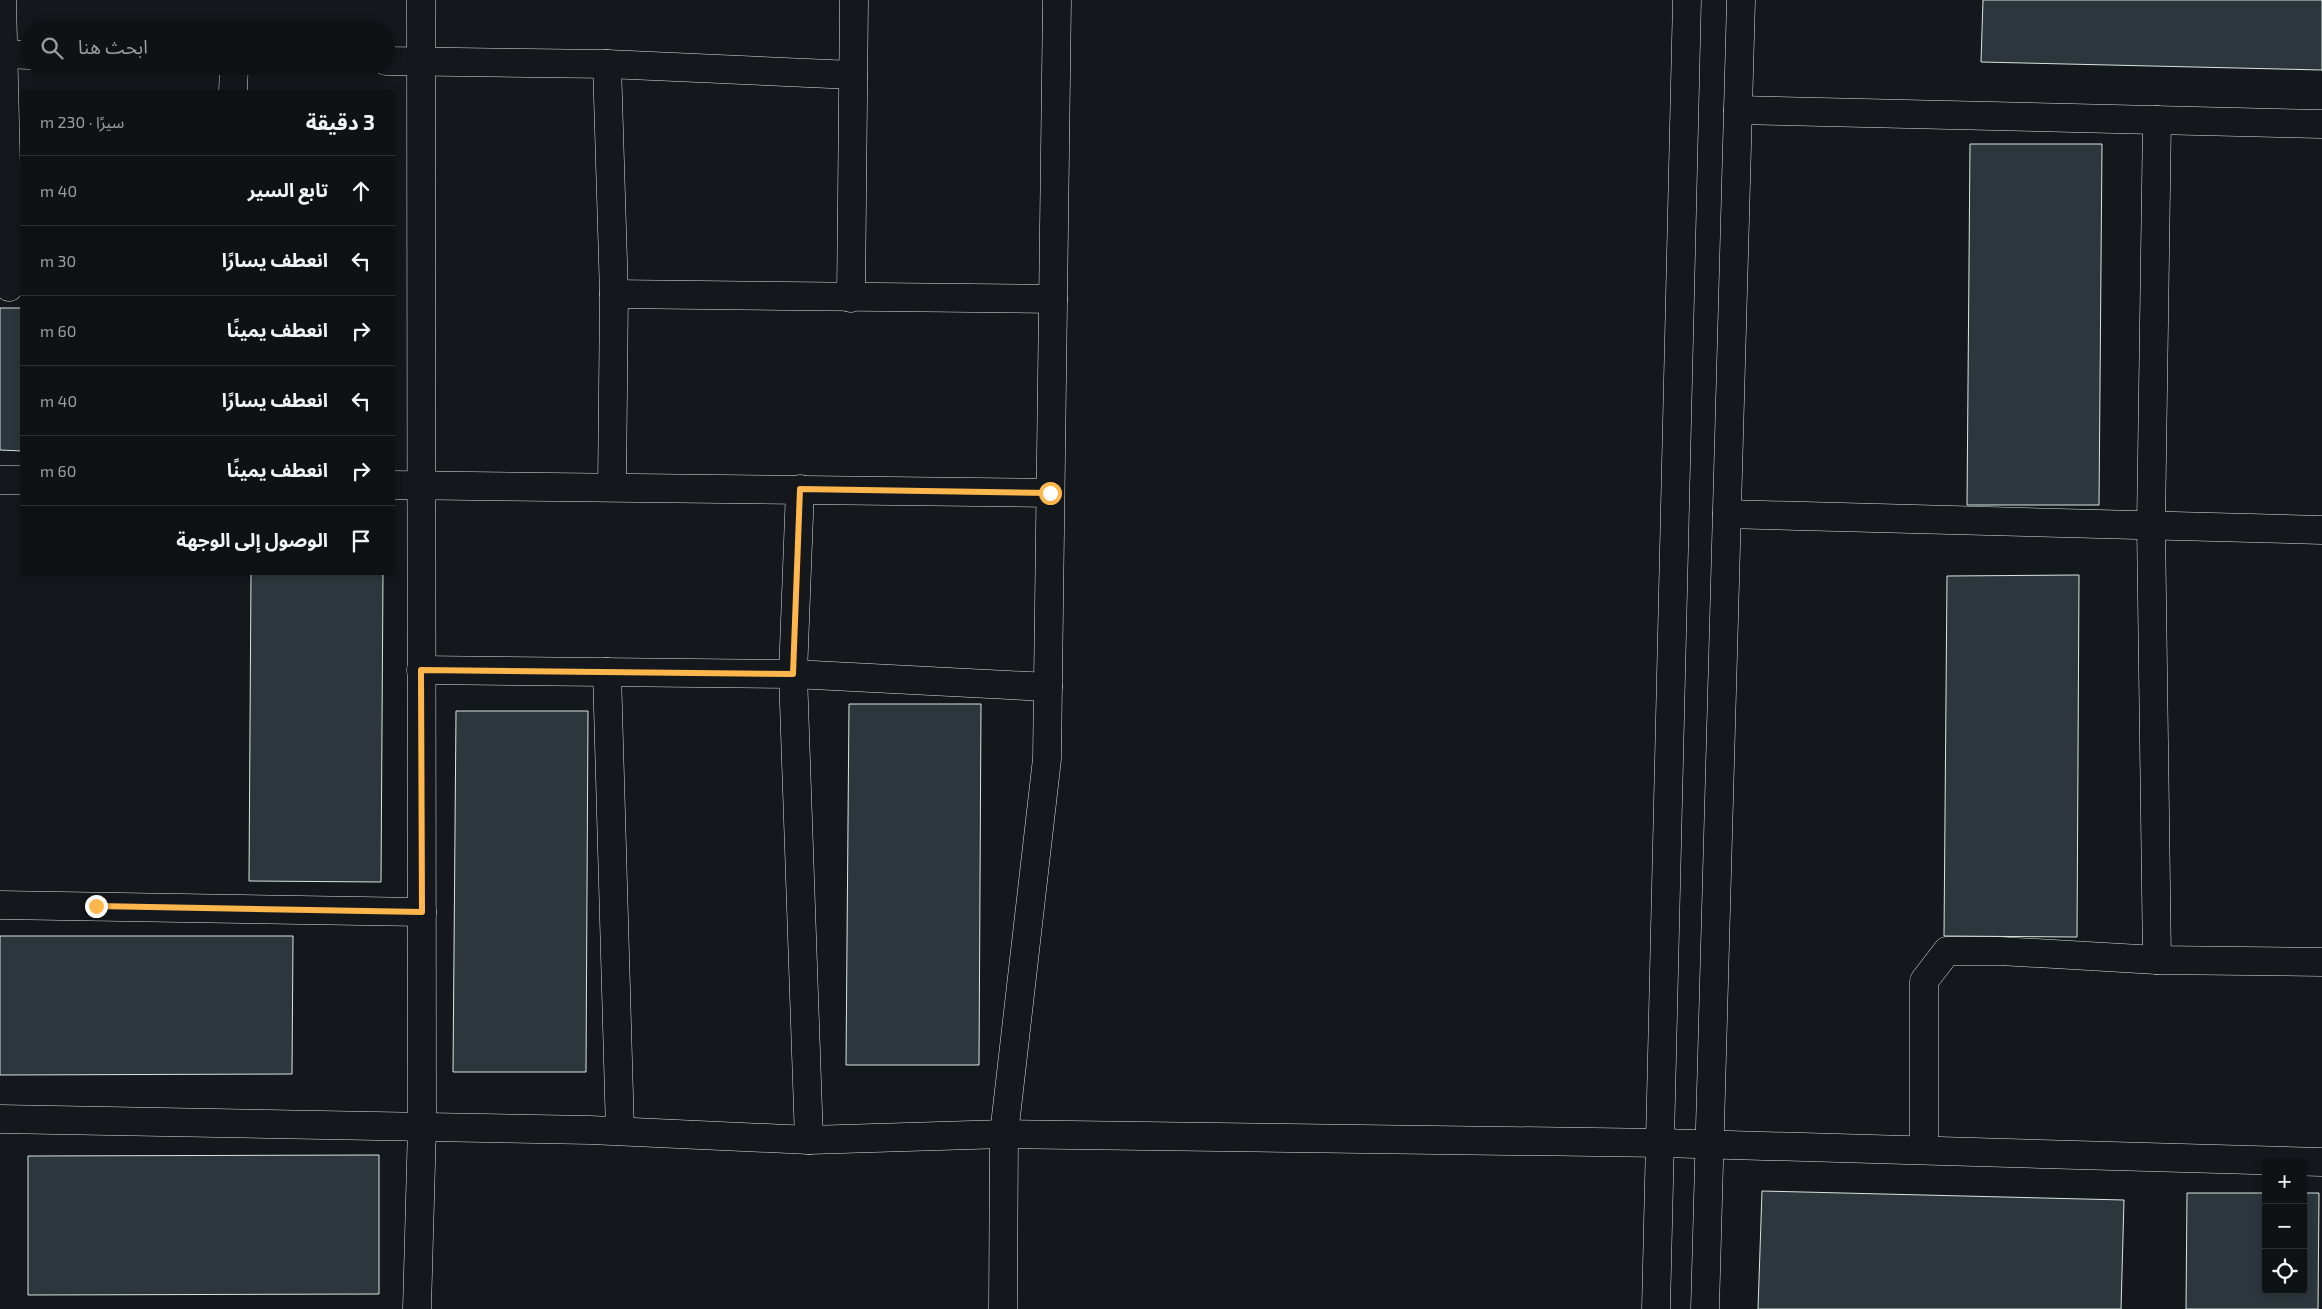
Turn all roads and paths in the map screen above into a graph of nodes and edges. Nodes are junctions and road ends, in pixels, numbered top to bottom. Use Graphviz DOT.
graph roads {
  1 [pos="2,0"];
  2 [pos="420,0"];
  3 [pos="854,0"];
  4 [pos="1057,0"];
  5 [pos="1686,0"];
  6 [pos="1741,0"];
  7 [pos="16,55"];
  8 [pos="395,61"];
  9 [pos="420,61"];
  10 [pos="607,64"];
  11 [pos="234,75"];
  12 [pos="853,75"];
  13 [pos="233,90"];
  14 [pos="1738,110"];
  15 [pos="2157,120"];
  16 [pos="2322,124"];
  17 [pos="10,287"];
  18 [pos="614,294"];
  19 [pos="851,298"];
  20 [pos="1053,300"];
  21 [pos="0,480"];
  22 [pos="20,480"];
  23 [pos="395,485"];
  24 [pos="420,485"];
  25 [pos="612,487"];
  26 [pos="800,489"];
  27 [pos="1050,493"];
  28 [pos="1727,514"];
  29 [pos="2151,525"];
  30 [pos="2322,530"];
  31 [pos="421,670"];
  32 [pos="606,672"];
  33 [pos="793,674"];
  34 [pos="1048,687"];
  35 [pos="0,905"];
  36 [pos="422,912"];
  37 [pos="2157,960"];
  38 [pos="2322,962"];
  39 [pos="0,1119"];
  40 [pos="422,1127"];
  41 [pos="620,1131"];
  42 [pos="1004,1134"];
  43 [pos="809,1140"];
  44 [pos="1662,1143"];
  45 [pos="1710,1144"];
  46 [pos="1924,1150"];
  47 [pos="2322,1162"];
  48 [pos="417,1309"];
  49 [pos="1003,1309"];
  50 [pos="1656,1309"];
  51 [pos="1705,1309"];
  1 -- 7 [label="street"];
  2 -- 9 [label="street"];
  3 -- 12 [label="street"];
  4 -- 20 [label="street"];
  5 -- 44 [label="street"];
  6 -- 14 [label="street"];
  7 -- 17 [label="street"];
  8 -- 9 [label="street"];
  9 -- 10 [label="street"];
  9 -- 24 [label="street"];
  10 -- 12 [label="street"];
  10 -- 18 [label="street"];
  11 -- 13 [label="street"];
  12 -- 19 [label="street"];
  14 -- 15 [label="street"];
  14 -- 28 [label="street"];
  15 -- 16 [label="street"];
  15 -- 29 [label="street"];
  18 -- 19 [label="street"];
  18 -- 25 [label="street"];
  19 -- 20 [label="street"];
  20 -- 27 [label="street"];
  21 -- 22 [label="street"];
  23 -- 24 [label="street"];
  24 -- 25 [label="street"];
  24 -- 31 [label="street"];
  25 -- 26 [label="street"];
  26 -- 27 [label="street"];
  26 -- 33 [label="street"];
  27 -- 34 [label="street"];
  28 -- 29 [label="street"];
  28 -- 45 [label="street"];
  29 -- 30 [label="street"];
  29 -- 37 [label="street"];
  31 -- 32 [label="street"];
  31 -- 36 [label="street"];
  32 -- 33 [label="street"];
  32 -- 41 [label="street"];
  33 -- 34 [label="street"];
  33 -- 43 [label="street"];
  34 -- 42 [label="street"];
  35 -- 36 [label="street"];
  36 -- 40 [label="street"];
  37 -- 38 [label="street"];
  37 -- 46 [label="street"];
  39 -- 40 [label="street"];
  40 -- 41 [label="street"];
  40 -- 48 [label="street"];
  41 -- 43 [label="street"];
  42 -- 43 [label="street"];
  42 -- 44 [label="street"];
  42 -- 49 [label="street"];
  44 -- 45 [label="street"];
  44 -- 50 [label="street"];
  45 -- 46 [label="street"];
  45 -- 51 [label="street"];
  46 -- 47 [label="street"];
}
